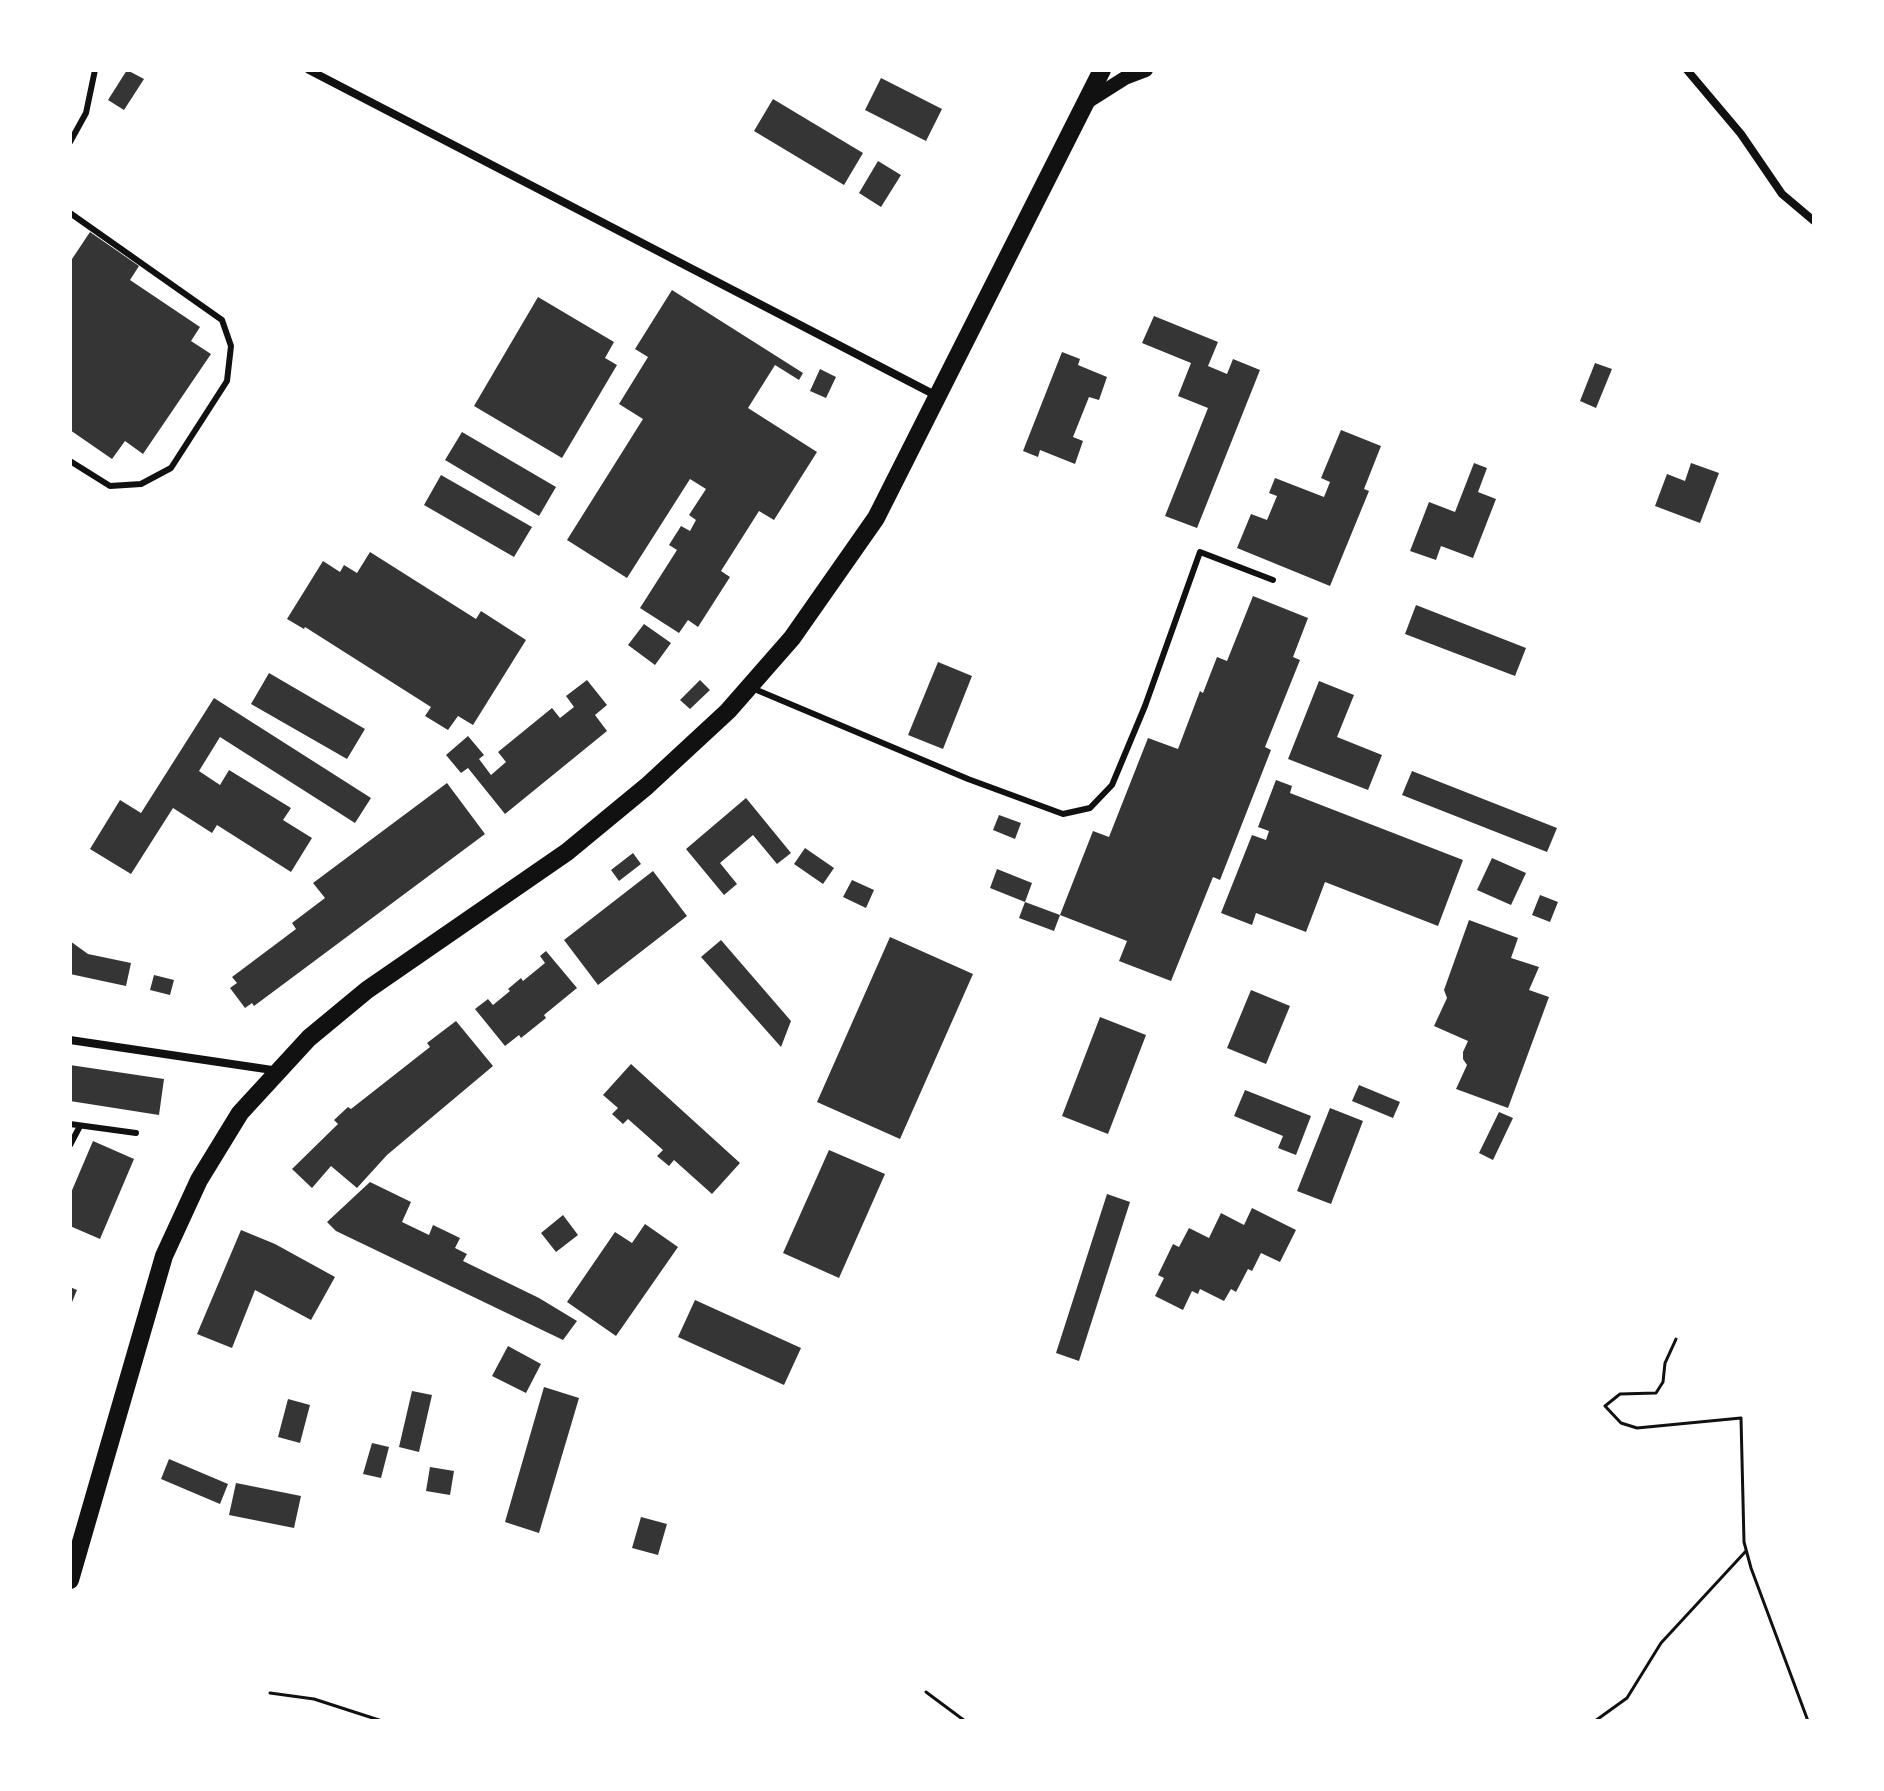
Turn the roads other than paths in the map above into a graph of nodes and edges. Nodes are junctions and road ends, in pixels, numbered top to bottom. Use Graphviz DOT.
graph roads {
  1 [pos="95,70"];
  2 [pos="309,70"];
  3 [pos="1102,70"];
  4 [pos="1146,70"];
  5 [pos="1687,70"];
  6 [pos="1087,102"];
  7 [pos="70,142"];
  8 [pos="70,213"];
  9 [pos="1814,221"];
  10 [pos="938,396"];
  11 [pos="70,461"];
  12 [pos="1273,580"];
  13 [pos="749,687"];
  14 [pos="70,1040"];
  15 [pos="279,1071"];
  16 [pos="70,1124"];
  17 [pos="80,1126"];
  18 [pos="136,1133"];
  19 [pos="70,1145"];
  20 [pos="70,1580"];
  1 -- 7 [label="lane"];
  2 -- 10 [label="street"];
  3 -- 6 [label="main road"];
  4 -- 6 [label="street"];
  5 -- 9 [label="street"];
  6 -- 10 [label="main road"];
  8 -- 11 [label="lane"];
  10 -- 13 [label="main road"];
  12 -- 13 [label="lane"];
  13 -- 15 [label="main road"];
  14 -- 15 [label="street"];
  15 -- 20 [label="main road"];
  16 -- 17 [label="lane"];
  17 -- 18 [label="lane"];
  17 -- 19 [label="lane"];
}
